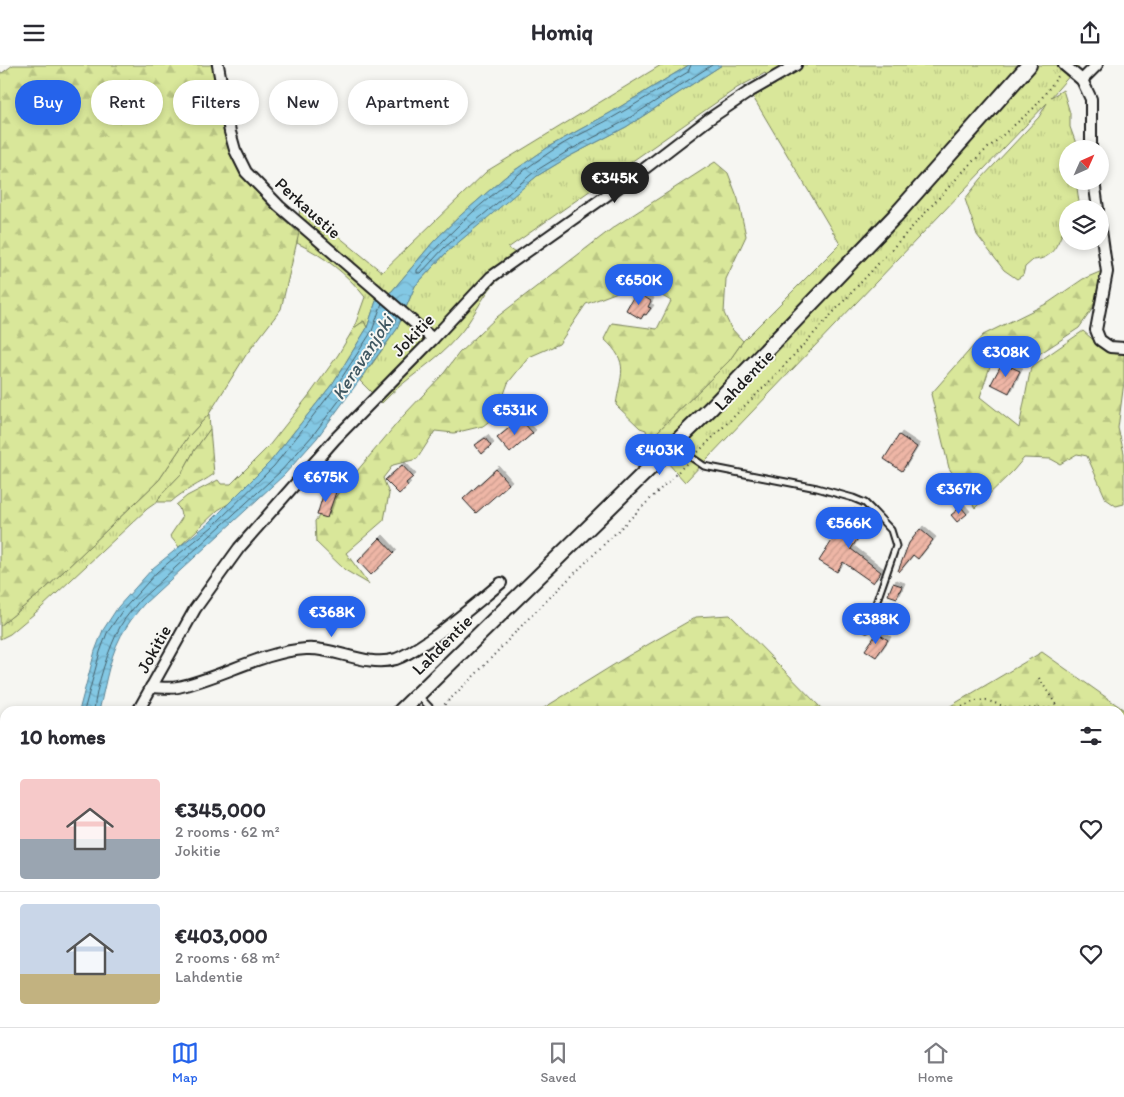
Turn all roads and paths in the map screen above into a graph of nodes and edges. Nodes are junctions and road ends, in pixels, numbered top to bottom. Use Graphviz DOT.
graph roads {
  1 [pos="218,65"];
  2 [pos="796,65"];
  3 [pos="1029,65"];
  4 [pos="1097,65"];
  5 [pos="1065,66"];
  6 [pos="1082,80"];
  7 [pos="1091,140"];
  8 [pos="1104,250"];
  9 [pos="433,339"];
  10 [pos="1124,348"];
  11 [pos="673,444"];
  12 [pos="692,459"];
  13 [pos="501,583"];
  14 [pos="867,629"];
  15 [pos="1039,678"];
  16 [pos="151,687"];
  17 [pos="417,695"];
  18 [pos="141,706"];
  19 [pos="406,706"];
  20 [pos="428,706"];
  21 [pos="443,706"];
  22 [pos="964,706"];
  23 [pos="1003,706"];
  24 [pos="1057,706"];
  1 -- 9 [label="street, Perkaustie"];
  2 -- 9 [label="street, Jokitie"];
  3 -- 11 [label="main road, Lahdentie"];
  4 -- 6 [label="street"];
  5 -- 6 [label="street"];
  5 -- 12 [label="path, Lahdentie"];
  6 -- 7 [label="street"];
  8 -- 10 [label="street"];
  9 -- 16 [label="street, Jokitie"];
  11 -- 12 [label="lane"];
  11 -- 17 [label="main road, Lahdentie"];
  12 -- 14 [label="lane"];
  12 -- 21 [label="path, Lahdentie"];
  13 -- 16 [label="street"];
  15 -- 24 [label="path"];
  16 -- 18 [label="street, Jokitie"];
  17 -- 19 [label="main road, Lahdentie"];
  17 -- 20 [label="lane"];
  22 -- 23 [label="path"];
}
